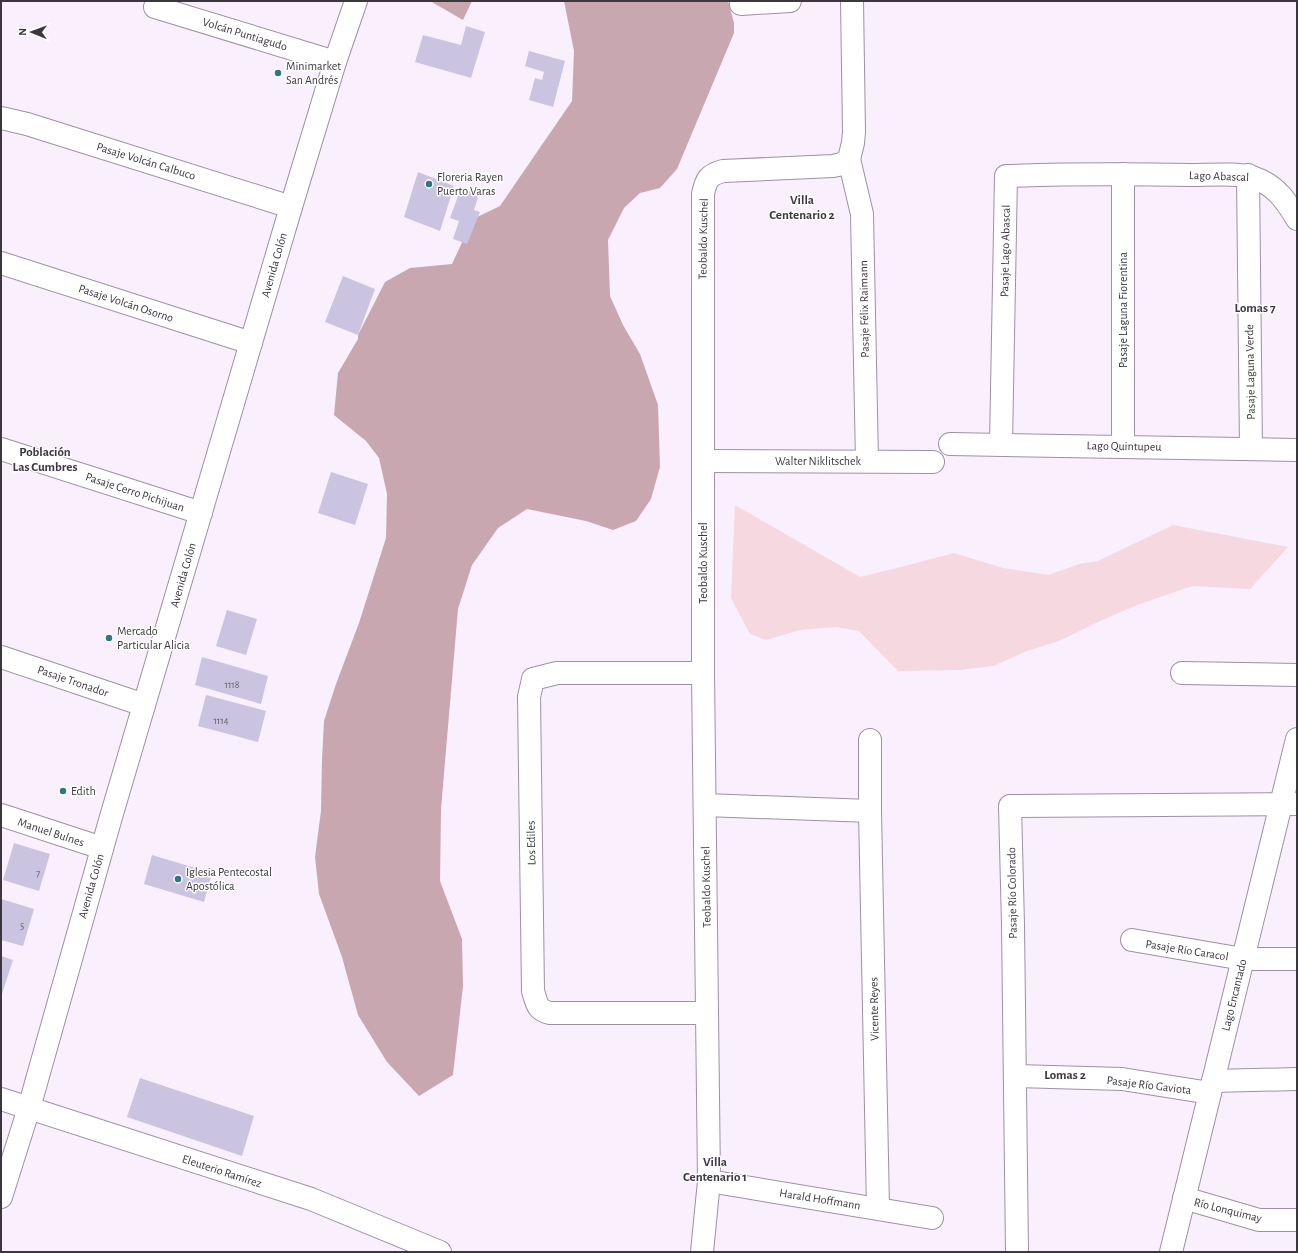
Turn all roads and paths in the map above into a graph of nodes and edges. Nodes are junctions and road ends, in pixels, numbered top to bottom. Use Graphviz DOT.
graph roads {
  1 [pos="356,1"];
  2 [pos="790,1"];
  3 [pos="852,1"];
  4 [pos="741,4"];
  5 [pos="155,7"];
  6 [pos="335,62"];
  7 [pos="1,118"];
  8 [pos="849,159"];
  9 [pos="1123,174"];
  10 [pos="1248,175"];
  11 [pos="291,207"];
  12 [pos="1297,219"];
  13 [pos="1,263"];
  14 [pos="251,343"];
  15 [pos="950,444"];
  16 [pos="1001,444"];
  17 [pos="1123,446"];
  18 [pos="1251,449"];
  19 [pos="1,450"];
  20 [pos="1297,450"];
  21 [pos="702,461"];
  22 [pos="867,461"];
  23 [pos="933,462"];
  24 [pos="201,513"];
  25 [pos="1,657"];
  26 [pos="704,673"];
  27 [pos="1182,673"];
  28 [pos="1297,675"];
  29 [pos="144,705"];
  30 [pos="1297,739"];
  31 [pos="870,740"];
  32 [pos="1289,804"];
  33 [pos="705,805"];
  34 [pos="870,811"];
  35 [pos="1,815"];
  36 [pos="102,848"];
  37 [pos="1132,940"];
  38 [pos="1243,959"];
  39 [pos="1297,959"];
  40 [pos="707,1012"];
  41 [pos="1015,1076"];
  42 [pos="1297,1079"];
  43 [pos="1211,1087"];
  44 [pos="1,1099"];
  45 [pos="28,1108"];
  46 [pos="709,1181"];
  47 [pos="1,1197"];
  48 [pos="1184,1198"];
  49 [pos="878,1208"];
  50 [pos="932,1218"];
  51 [pos="1297,1220"];
  52 [pos="440,1252"];
  53 [pos="702,1252"];
  54 [pos="1017,1252"];
  55 [pos="1171,1252"];
  1 -- 6 [label="street, Avenida Colón"];
  2 -- 4 [label="street"];
  3 -- 8 [label="street"];
  5 -- 6 [label="street, Volcán Puntiagudo"];
  6 -- 11 [label="street, Avenida Colón"];
  7 -- 11 [label="street, Pasaje Volcán Calbuco"];
  8 -- 21 [label="street, Teobaldo Kuschel"];
  8 -- 22 [label="street, Pasaje Félix Raimann"];
  9 -- 10 [label="street, Lago Abascal"];
  9 -- 16 [label="street, Pasaje Lago Abascal"];
  9 -- 17 [label="street, Pasaje Laguna Fiorentina"];
  10 -- 12 [label="street, Lago Abascal"];
  10 -- 18 [label="street, Pasaje Laguna Verde"];
  11 -- 14 [label="street, Avenida Colón"];
  13 -- 14 [label="street, Pasaje Volcán Osorno"];
  14 -- 24 [label="street, Avenida Colón"];
  15 -- 16 [label="street, Lago Quintupeu"];
  16 -- 17 [label="street, Lago Quintupeu"];
  17 -- 18 [label="street, Lago Quintupeu"];
  18 -- 20 [label="street, Lago Quintupeu"];
  19 -- 24 [label="street, Pasaje Cerro Pichijuan"];
  21 -- 22 [label="street, Walter Niklitschek"];
  21 -- 26 [label="street, Teobaldo Kuschel"];
  22 -- 23 [label="street, Walter Niklitschek"];
  24 -- 29 [label="street, Avenida Colón"];
  25 -- 29 [label="street, Pasaje Tronador"];
  26 -- 33 [label="street, Teobaldo Kuschel"];
  26 -- 40 [label="street, Los Ediles"];
  27 -- 28 [label="street"];
  29 -- 36 [label="street, Avenida Colón"];
  30 -- 32 [label="street, Lago Encantado"];
  31 -- 34 [label="street, Vicente Reyes"];
  32 -- 38 [label="street, Lago Encantado"];
  32 -- 41 [label="street, Pasaje Río Colorado"];
  33 -- 34 [label="street"];
  33 -- 40 [label="street, Teobaldo Kuschel"];
  34 -- 49 [label="street, Vicente Reyes"];
  35 -- 36 [label="street, Manuel Bulnes"];
  36 -- 45 [label="street, Avenida Colón"];
  37 -- 38 [label="street, Pasaje Río Caracol"];
  38 -- 39 [label="street, Pasaje Río Caracol"];
  38 -- 43 [label="street, Lago Encantado"];
  40 -- 46 [label="street, Teobaldo Kuschel"];
  41 -- 43 [label="street, Pasaje Río Gaviota"];
  41 -- 54 [label="street, Pasaje Río Colorado"];
  42 -- 43 [label="street, Pasaje Río Gaviota"];
  43 -- 48 [label="street, Lago Encantado"];
  44 -- 45 [label="street, Eleuterio Ramírez"];
  45 -- 47 [label="street, Avenida Colón"];
  45 -- 52 [label="street, Eleuterio Ramírez"];
  46 -- 49 [label="street, Harald Hoffmann"];
  46 -- 53 [label="street, Teobaldo Kuschel"];
  48 -- 51 [label="street, Río Lonquimay"];
  48 -- 55 [label="street, Lago Encantado"];
  49 -- 50 [label="street, Harald Hoffmann"];
}
